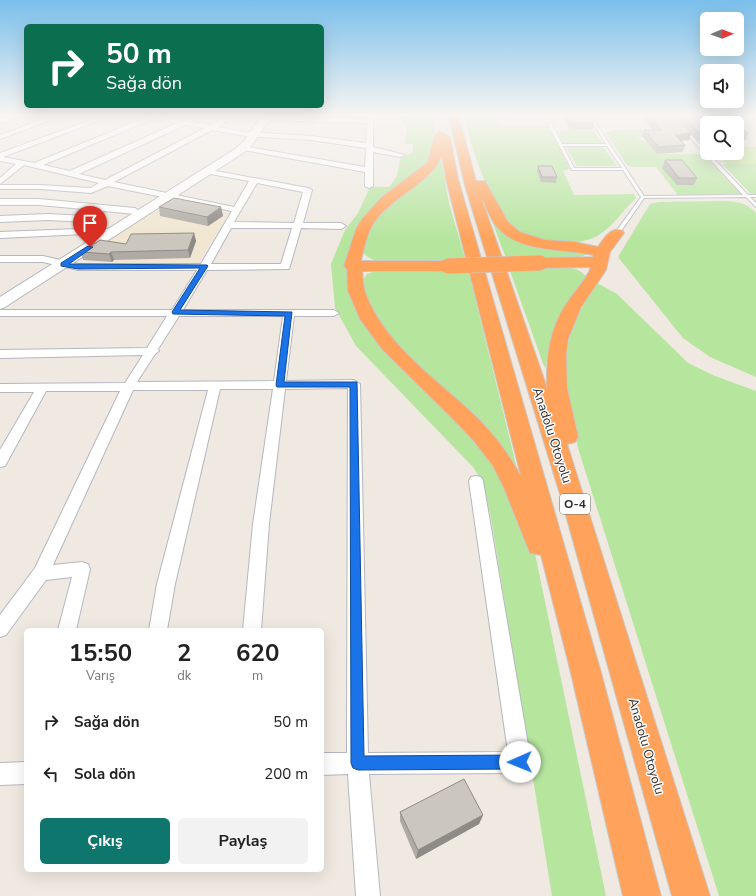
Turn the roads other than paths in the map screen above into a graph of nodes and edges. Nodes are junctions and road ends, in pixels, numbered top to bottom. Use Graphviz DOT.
graph roads {
  1 [pos="57,156"];
  2 [pos="111,156"];
  3 [pos="158,156"];
  4 [pos="223,156"];
  5 [pos="231,156"];
  6 [pos="288,156"];
  7 [pos="370,156"];
  8 [pos="436,156"];
  9 [pos="449,156"];
  10 [pos="462,156"];
  11 [pos="465,156"];
  12 [pos="567,156"];
  13 [pos="615,156"];
  14 [pos="708,156"];
  15 [pos="0,160"];
  16 [pos="22,162"];
  17 [pos="35,165"];
  18 [pos="624,169"];
  19 [pos="370,170"];
  20 [pos="208,171"];
  21 [pos="71,174"];
  22 [pos="254,180"];
  23 [pos="0,182"];
  24 [pos="107,183"];
  25 [pos="369,186"];
  26 [pos="0,187"];
  27 [pos="166,195"];
  28 [pos="747,196"];
  29 [pos="756,196"];
  30 [pos="643,197"];
  31 [pos="0,202"];
  32 [pos="756,206"];
  33 [pos="102,208"];
  34 [pos="237,210"];
  35 [pos="135,211"];
  36 [pos="0,219"];
  37 [pos="228,225"];
  38 [pos="298,226"];
  39 [pos="341,226"];
  40 [pos="104,231"];
  41 [pos="617,233"];
  42 [pos="0,235"];
  43 [pos="575,246"];
  44 [pos="0,260"];
  45 [pos="59,263"];
  46 [pos="598,264"];
  47 [pos="205,266"];
  48 [pos="352,266"];
  49 [pos="0,295"];
  50 [pos="0,304"];
  51 [pos="176,312"];
  52 [pos="0,313"];
  53 [pos="334,313"];
  54 [pos="289,314"];
  55 [pos="152,351"];
  56 [pos="0,354"];
  57 [pos="280,385"];
  58 [pos="215,386"];
  59 [pos="128,387"];
  60 [pos="0,388"];
  61 [pos="42,388"];
  62 [pos="0,462"];
  63 [pos="476,481"];
  64 [pos="41,573"];
  65 [pos="67,628"];
  66 [pos="158,628"];
  67 [pos="252,628"];
  68 [pos="0,629"];
  69 [pos="585,669"];
  70 [pos="358,763"];
  71 [pos="324,764"];
  72 [pos="24,773"];
  73 [pos="0,774"];
  74 [pos="368,896"];
  75 [pos="642,896"];
  76 [pos="691,896"];
  1 -- 17 [label="street"];
  2 -- 21 [label="street"];
  3 -- 24 [label="street"];
  4 -- 27 [label="main road"];
  5 -- 20 [label="main road"];
  6 -- 19 [label="street"];
  7 -- 19 [label="street"];
  8 -- 48 [label="highway"];
  9 -- 69 [label="highway, O-4"];
  10 -- 76 [label="highway, Anadolu Otoyolu / O-4"];
  11 -- 43 [label="highway"];
  12 -- 18 [label="lane"];
  13 -- 18 [label="lane"];
  14 -- 28 [label="lane"];
  15 -- 16 [label="street"];
  16 -- 17 [label="street"];
  16 -- 23 [label="street"];
  17 -- 21 [label="street"];
  18 -- 30 [label="lane"];
  19 -- 25 [label="street"];
  20 -- 22 [label="street"];
  20 -- 27 [label="main road"];
  21 -- 24 [label="street"];
  22 -- 34 [label="street"];
  22 -- 38 [label="street"];
  24 -- 26 [label="street"];
  24 -- 27 [label="street"];
  27 -- 34 [label="street"];
  27 -- 35 [label="main road"];
  27 -- 45 [label="main road"];
  28 -- 29 [label="lane"];
  28 -- 30 [label="lane"];
  28 -- 32 [label="lane"];
  30 -- 41 [label="lane"];
  31 -- 33 [label="street"];
  33 -- 35 [label="street"];
  33 -- 36 [label="street"];
  34 -- 37 [label="street"];
  35 -- 40 [label="main road"];
  37 -- 38 [label="street"];
  37 -- 47 [label="street"];
  38 -- 39 [label="street"];
  38 -- 47 [label="street"];
  40 -- 42 [label="street"];
  40 -- 45 [label="main road"];
  41 -- 43 [label="highway"];
  41 -- 46 [label="highway"];
  43 -- 46 [label="highway"];
  44 -- 45 [label="street"];
  45 -- 47 [label="street"];
  45 -- 49 [label="main road"];
  45 -- 50 [label="main road"];
  46 -- 48 [label="highway, bridge"];
  46 -- 76 [label="highway"];
  47 -- 51 [label="street"];
  48 -- 69 [label="highway"];
  51 -- 52 [label="street"];
  51 -- 54 [label="street"];
  51 -- 55 [label="street"];
  53 -- 54 [label="street"];
  54 -- 57 [label="street"];
  55 -- 56 [label="street"];
  55 -- 59 [label="street"];
  57 -- 58 [label="street"];
  57 -- 67 [label="street"];
  57 -- 70 [label="street"];
  58 -- 59 [label="street"];
  58 -- 66 [label="street"];
  59 -- 61 [label="street"];
  59 -- 64 [label="street"];
  60 -- 61 [label="street"];
  61 -- 62 [label="street"];
  63 -- 70 [label="street"];
  64 -- 65 [label="street"];
  64 -- 68 [label="street"];
  69 -- 75 [label="highway, O-4"];
  70 -- 71 [label="street"];
  70 -- 74 [label="street"];
  72 -- 73 [label="street"];
}
